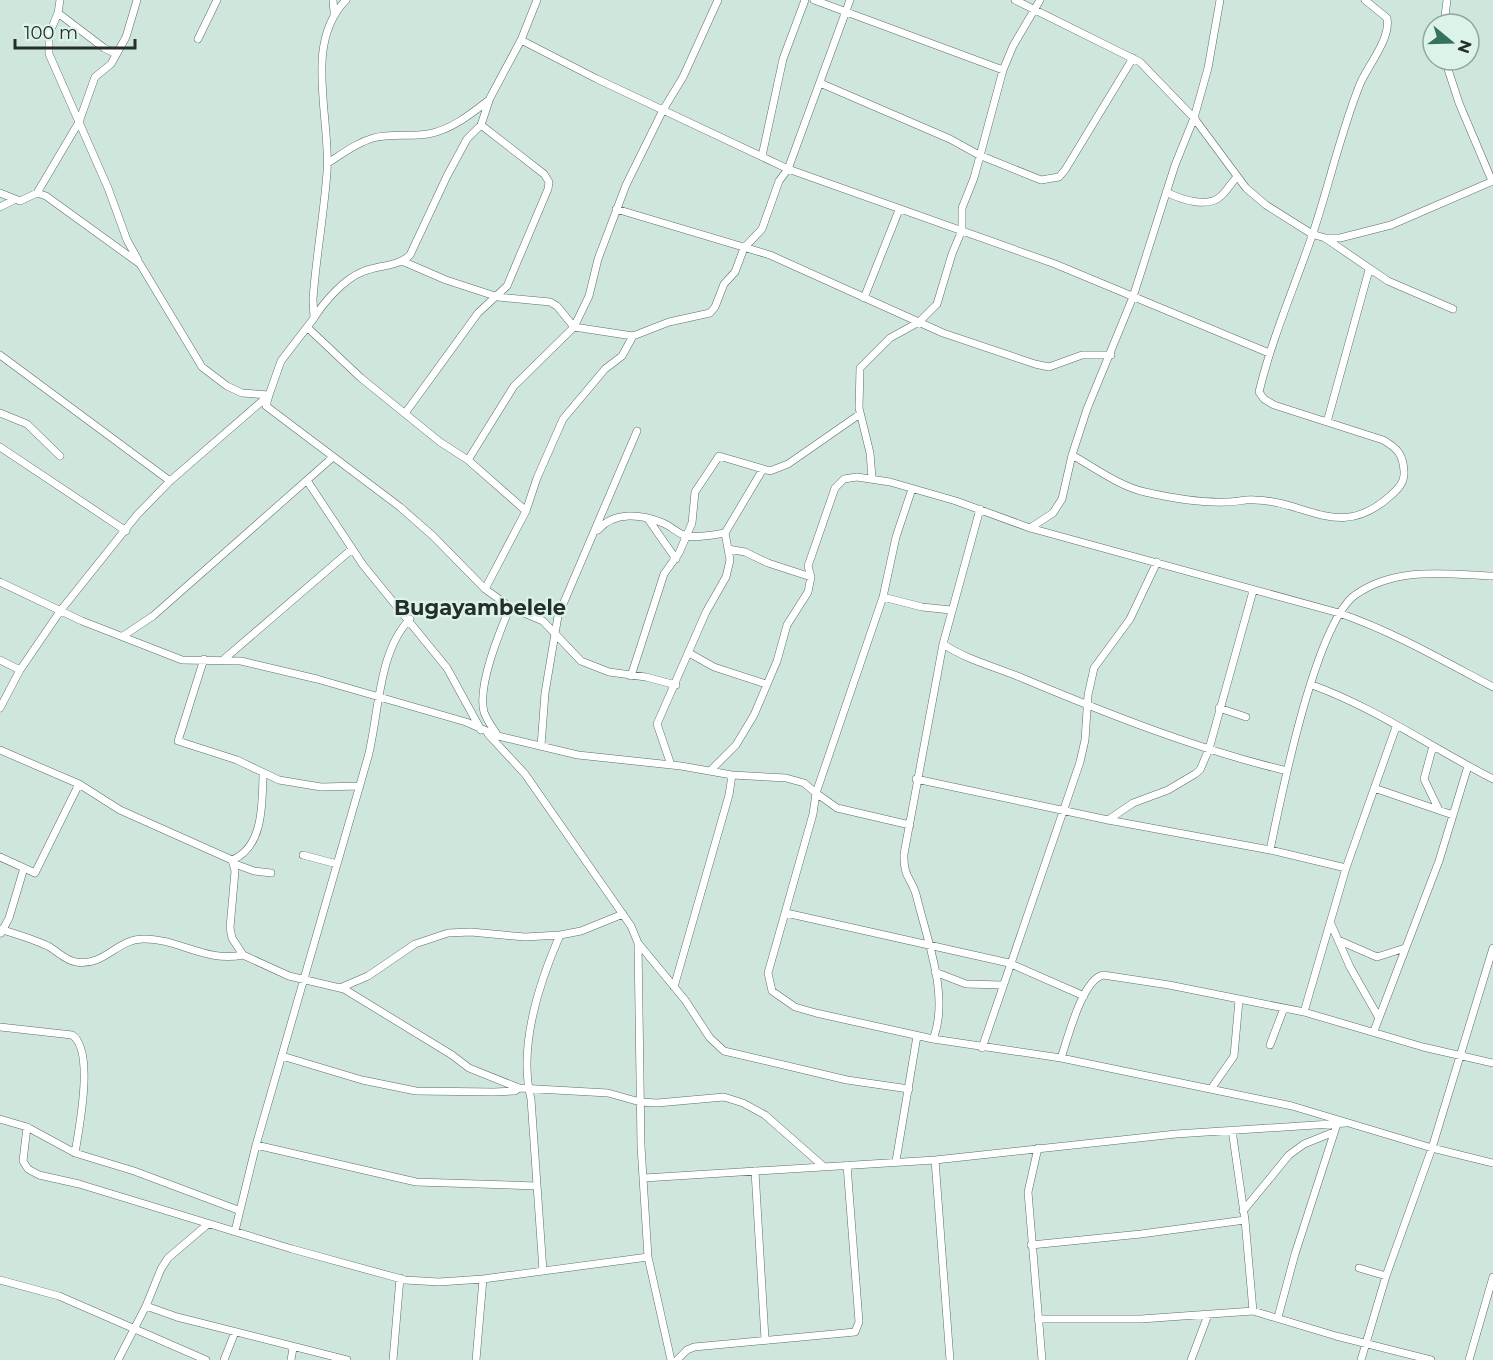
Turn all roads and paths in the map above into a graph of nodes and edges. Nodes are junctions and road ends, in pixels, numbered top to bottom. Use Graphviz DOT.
graph roads {
  1 [pos="60,0"];
  2 [pos="138,0"];
  3 [pos="217,0"];
  4 [pos="333,0"];
  5 [pos="346,0"];
  6 [pos="537,0"];
  7 [pos="718,0"];
  8 [pos="803,0"];
  9 [pos="814,0"];
  10 [pos="850,0"];
  11 [pos="1014,0"];
  12 [pos="1040,0"];
  13 [pos="1220,0"];
  14 [pos="1365,0"];
  15 [pos="1454,0"];
  16 [pos="1447,4"];
  17 [pos="1036,10"];
  18 [pos="334,12"];
  19 [pos="58,13"];
  20 [pos="846,14"];
  21 [pos="198,39"];
  22 [pos="521,40"];
  23 [pos="116,54"];
  24 [pos="1133,58"];
  25 [pos="1003,70"];
  26 [pos="1449,72"];
  27 [pos="820,82"];
  28 [pos="490,98"];
  29 [pos="663,110"];
  30 [pos="1194,118"];
  31 [pos="79,122"];
  32 [pos="481,125"];
  33 [pos="979,155"];
  34 [pos="762,156"];
  35 [pos="328,163"];
  36 [pos="788,169"];
  37 [pos="1236,178"];
  38 [pos="1493,181"];
  39 [pos="1166,192"];
  40 [pos="0,193"];
  41 [pos="37,193"];
  42 [pos="14,200"];
  43 [pos="0,207"];
  44 [pos="616,209"];
  45 [pos="899,210"];
  46 [pos="962,230"];
  47 [pos="1312,234"];
  48 [pos="1324,238"];
  49 [pos="744,248"];
  50 [pos="402,261"];
  51 [pos="140,264"];
  52 [pos="1369,270"];
  53 [pos="498,297"];
  54 [pos="1133,297"];
  55 [pos="864,298"];
  56 [pos="1453,309"];
  57 [pos="314,318"];
  58 [pos="919,322"];
  59 [pos="308,327"];
  60 [pos="574,327"];
  61 [pos="633,336"];
  62 [pos="1269,353"];
  63 [pos="0,355"];
  64 [pos="1111,355"];
  65 [pos="269,395"];
  66 [pos="406,412"];
  67 [pos="0,413"];
  68 [pos="860,414"];
  69 [pos="1327,422"];
  70 [pos="637,431"];
  71 [pos="0,447"];
  72 [pos="1072,455"];
  73 [pos="60,456"];
  74 [pos="332,458"];
  75 [pos="468,460"];
  76 [pos="763,470"];
  77 [pos="872,478"];
  78 [pos="170,481"];
  79 [pos="308,482"];
  80 [pos="912,489"];
  81 [pos="980,509"];
  82 [pos="526,511"];
  83 [pos="648,519"];
  84 [pos="1030,528"];
  85 [pos="126,531"];
  86 [pos="725,533"];
  87 [pos="594,535"];
  88 [pos="687,536"];
  89 [pos="352,549"];
  90 [pos="728,549"];
  91 [pos="676,559"];
  92 [pos="1157,562"];
  93 [pos="811,576"];
  94 [pos="1493,576"];
  95 [pos="0,582"];
  96 [pos="485,589"];
  97 [pos="1254,591"];
  98 [pos="883,597"];
  99 [pos="510,607"];
  100 [pos="61,610"];
  101 [pos="951,610"];
  102 [pos="1339,613"];
  103 [pos="410,619"];
  104 [pos="554,631"];
  105 [pos="123,636"];
  106 [pos="943,644"];
  107 [pos="689,653"];
  108 [pos="204,659"];
  109 [pos="0,660"];
  110 [pos="223,660"];
  111 [pos="20,670"];
  112 [pos="632,676"];
  113 [pos="766,684"];
  114 [pos="676,685"];
  115 [pos="1312,685"];
  116 [pos="1493,687"];
  117 [pos="378,696"];
  118 [pos="1087,704"];
  119 [pos="0,708"];
  120 [pos="1219,708"];
  121 [pos="1246,717"];
  122 [pos="1396,727"];
  123 [pos="484,731"];
  124 [pos="498,736"];
  125 [pos="541,746"];
  126 [pos="1433,746"];
  127 [pos="1209,749"];
  128 [pos="0,750"];
  129 [pos="671,765"];
  130 [pos="1467,766"];
  131 [pos="710,771"];
  132 [pos="1287,771"];
  133 [pos="263,775"];
  134 [pos="732,775"];
  135 [pos="916,779"];
  136 [pos="1493,779"];
  137 [pos="79,784"];
  138 [pos="360,786"];
  139 [pos="1374,788"];
  140 [pos="816,794"];
  141 [pos="1439,810"];
  142 [pos="1065,812"];
  143 [pos="1453,814"];
  144 [pos="1108,820"];
  145 [pos="910,825"];
  146 [pos="1270,850"];
  147 [pos="303,855"];
  148 [pos="0,857"];
  149 [pos="234,862"];
  150 [pos="338,864"];
  151 [pos="24,868"];
  152 [pos="1346,868"];
  153 [pos="272,873"];
  154 [pos="786,913"];
  155 [pos="623,914"];
  156 [pos="1331,924"];
  157 [pos="2,931"];
  158 [pos="560,935"];
  159 [pos="1337,939"];
  160 [pos="638,943"];
  161 [pos="928,945"];
  162 [pos="1405,948"];
  163 [pos="1493,948"];
  164 [pos="243,955"];
  165 [pos="1009,963"];
  166 [pos="935,972"];
  167 [pos="305,981"];
  168 [pos="1002,985"];
  169 [pos="674,987"];
  170 [pos="340,988"];
  171 [pos="1084,996"];
  172 [pos="1239,1000"];
  173 [pos="1284,1008"];
  174 [pos="1304,1012"];
  175 [pos="1379,1018"];
  176 [pos="0,1027"];
  177 [pos="1374,1031"];
  178 [pos="917,1036"];
  179 [pos="933,1039"];
  180 [pos="1270,1045"];
  181 [pos="982,1048"];
  182 [pos="1462,1055"];
  183 [pos="282,1056"];
  184 [pos="1062,1058"];
  185 [pos="1493,1063"];
  186 [pos="519,1088"];
  187 [pos="529,1089"];
  188 [pos="909,1089"];
  189 [pos="1211,1089"];
  190 [pos="640,1102"];
  191 [pos="0,1119"];
  192 [pos="1349,1122"];
  193 [pos="1338,1124"];
  194 [pos="27,1127"];
  195 [pos="1232,1130"];
  196 [pos="1334,1132"];
  197 [pos="256,1145"];
  198 [pos="1038,1148"];
  199 [pos="1432,1148"];
  200 [pos="75,1153"];
  201 [pos="936,1160"];
  202 [pos="896,1161"];
  203 [pos="1493,1163"];
  204 [pos="847,1165"];
  205 [pos="823,1166"];
  206 [pos="755,1171"];
  207 [pos="644,1178"];
  208 [pos="537,1186"];
  209 [pos="238,1210"];
  210 [pos="1243,1211"];
  211 [pos="1245,1220"];
  212 [pos="208,1224"];
  213 [pos="235,1231"];
  214 [pos="1031,1245"];
  215 [pos="648,1257"];
  216 [pos="1359,1268"];
  217 [pos="543,1271"];
  218 [pos="1386,1276"];
  219 [pos="1493,1277"];
  220 [pos="400,1278"];
  221 [pos="483,1279"];
  222 [pos="0,1280"];
  223 [pos="146,1306"];
  224 [pos="1253,1311"];
  225 [pos="1208,1315"];
  226 [pos="1278,1317"];
  227 [pos="1038,1319"];
  228 [pos="134,1329"];
  229 [pos="235,1332"];
  230 [pos="765,1340"];
  231 [pos="1366,1345"];
  232 [pos="293,1348"];
  233 [pos="118,1360"];
  234 [pos="206,1360"];
  235 [pos="224,1360"];
  236 [pos="291,1360"];
  237 [pos="347,1360"];
  238 [pos="393,1360"];
  239 [pos="476,1360"];
  240 [pos="671,1360"];
  241 [pos="677,1360"];
  242 [pos="950,1360"];
  243 [pos="1042,1360"];
  244 [pos="1191,1360"];
  245 [pos="1361,1360"];
  246 [pos="1431,1360"];
  247 [pos="1469,1360"];
  1 -- 19 [label="street"];
  2 -- 23 [label="street"];
  3 -- 21 [label="street"];
  4 -- 18 [label="street"];
  5 -- 18 [label="street"];
  6 -- 22 [label="street"];
  7 -- 29 [label="street"];
  8 -- 34 [label="street"];
  9 -- 20 [label="street"];
  10 -- 20 [label="street"];
  11 -- 17 [label="street"];
  12 -- 17 [label="street"];
  13 -- 30 [label="street"];
  14 -- 47 [label="street"];
  15 -- 16 [label="street"];
  17 -- 24 [label="street"];
  17 -- 25 [label="street"];
  18 -- 35 [label="street"];
  19 -- 23 [label="street"];
  19 -- 31 [label="street"];
  20 -- 25 [label="street"];
  20 -- 27 [label="street"];
  22 -- 28 [label="street"];
  22 -- 29 [label="street"];
  23 -- 31 [label="street"];
  24 -- 30 [label="street"];
  24 -- 33 [label="street"];
  25 -- 33 [label="street"];
  26 -- 38 [label="street"];
  27 -- 33 [label="street"];
  27 -- 36 [label="street"];
  28 -- 32 [label="street"];
  28 -- 35 [label="street"];
  29 -- 34 [label="street"];
  29 -- 44 [label="street"];
  30 -- 37 [label="street"];
  30 -- 39 [label="street"];
  31 -- 41 [label="street"];
  31 -- 51 [label="street"];
  32 -- 50 [label="street"];
  32 -- 53 [label="street"];
  33 -- 46 [label="street"];
  34 -- 36 [label="street"];
  35 -- 57 [label="street"];
  36 -- 45 [label="street"];
  36 -- 49 [label="street"];
  37 -- 39 [label="street"];
  37 -- 47 [label="street"];
  38 -- 48 [label="street"];
  39 -- 54 [label="street"];
  40 -- 42 [label="street"];
  41 -- 42 [label="street"];
  41 -- 51 [label="street"];
  42 -- 43 [label="street"];
  44 -- 49 [label="street"];
  44 -- 60 [label="street"];
  45 -- 46 [label="street"];
  45 -- 55 [label="street"];
  46 -- 54 [label="street"];
  46 -- 58 [label="street"];
  47 -- 48 [label="street"];
  47 -- 62 [label="street"];
  48 -- 52 [label="street"];
  49 -- 55 [label="street"];
  49 -- 61 [label="street"];
  50 -- 53 [label="street"];
  50 -- 57 [label="street"];
  51 -- 65 [label="street"];
  52 -- 56 [label="street"];
  52 -- 69 [label="street"];
  53 -- 60 [label="street"];
  53 -- 66 [label="street"];
  54 -- 62 [label="street"];
  54 -- 64 [label="street"];
  55 -- 58 [label="street"];
  57 -- 59 [label="street"];
  58 -- 64 [label="street"];
  58 -- 68 [label="street"];
  59 -- 65 [label="street"];
  59 -- 66 [label="street"];
  60 -- 61 [label="street"];
  60 -- 75 [label="street"];
  61 -- 82 [label="street"];
  62 -- 69 [label="street"];
  63 -- 78 [label="street"];
  64 -- 72 [label="street"];
  65 -- 74 [label="street"];
  65 -- 78 [label="street"];
  66 -- 75 [label="street"];
  67 -- 73 [label="street"];
  68 -- 76 [label="street"];
  68 -- 77 [label="street"];
  69 -- 72 [label="street"];
  70 -- 87 [label="street"];
  71 -- 85 [label="street"];
  72 -- 84 [label="street"];
  74 -- 79 [label="street"];
  74 -- 96 [label="street"];
  75 -- 82 [label="street"];
  76 -- 86 [label="street"];
  76 -- 88 [label="street"];
  77 -- 80 [label="street"];
  77 -- 93 [label="street"];
  78 -- 85 [label="street"];
  79 -- 89 [label="street"];
  79 -- 105 [label="street"];
  80 -- 81 [label="street"];
  80 -- 98 [label="street"];
  81 -- 84 [label="street"];
  81 -- 101 [label="street"];
  82 -- 96 [label="street"];
  83 -- 87 [label="street"];
  83 -- 88 [label="street"];
  83 -- 91 [label="street"];
  84 -- 92 [label="street"];
  85 -- 100 [label="street"];
  86 -- 88 [label="street"];
  86 -- 90 [label="street"];
  87 -- 104 [label="street"];
  88 -- 91 [label="street"];
  89 -- 103 [label="street"];
  89 -- 110 [label="street"];
  90 -- 93 [label="street"];
  90 -- 107 [label="street"];
  91 -- 112 [label="street"];
  92 -- 97 [label="street"];
  92 -- 118 [label="street"];
  93 -- 113 [label="street"];
  94 -- 102 [label="street"];
  95 -- 100 [label="street"];
  96 -- 99 [label="street"];
  97 -- 102 [label="street"];
  97 -- 120 [label="street"];
  98 -- 101 [label="street"];
  98 -- 140 [label="street"];
  99 -- 104 [label="street"];
  99 -- 124 [label="street"];
  100 -- 105 [label="street"];
  100 -- 111 [label="street"];
  101 -- 106 [label="street"];
  102 -- 115 [label="street"];
  102 -- 116 [label="street"];
  103 -- 117 [label="street"];
  103 -- 123 [label="street"];
  104 -- 112 [label="street"];
  104 -- 125 [label="street"];
  105 -- 108 [label="street"];
  106 -- 118 [label="street"];
  106 -- 135 [label="street"];
  107 -- 113 [label="street"];
  107 -- 114 [label="street"];
  108 -- 110 [label="street"];
  108 -- 133 [label="street"];
  109 -- 111 [label="street"];
  110 -- 117 [label="street"];
  111 -- 119 [label="street"];
  112 -- 114 [label="street"];
  113 -- 131 [label="street"];
  114 -- 129 [label="street"];
  115 -- 122 [label="street"];
  115 -- 132 [label="street"];
  117 -- 123 [label="street"];
  117 -- 138 [label="street"];
  118 -- 127 [label="street"];
  118 -- 142 [label="street"];
  120 -- 121 [label="street"];
  120 -- 127 [label="street"];
  122 -- 126 [label="street"];
  122 -- 139 [label="street"];
  123 -- 124 [label="street"];
  123 -- 155 [label="street"];
  124 -- 125 [label="street"];
  125 -- 129 [label="street"];
  126 -- 130 [label="street"];
  126 -- 141 [label="street"];
  127 -- 132 [label="street"];
  127 -- 144 [label="street"];
  128 -- 137 [label="street"];
  129 -- 131 [label="street"];
  130 -- 136 [label="street"];
  130 -- 143 [label="street"];
  131 -- 134 [label="street"];
  132 -- 146 [label="street"];
  133 -- 138 [label="street"];
  133 -- 149 [label="street"];
  134 -- 140 [label="street"];
  134 -- 169 [label="street"];
  135 -- 142 [label="street"];
  135 -- 145 [label="street"];
  137 -- 149 [label="street"];
  137 -- 151 [label="street"];
  138 -- 150 [label="street"];
  139 -- 141 [label="street"];
  139 -- 152 [label="street"];
  140 -- 145 [label="street"];
  140 -- 154 [label="street"];
  141 -- 143 [label="street"];
  142 -- 144 [label="street"];
  142 -- 165 [label="street"];
  143 -- 162 [label="street"];
  144 -- 146 [label="street"];
  145 -- 161 [label="street"];
  146 -- 152 [label="street"];
  147 -- 150 [label="street"];
  148 -- 151 [label="street"];
  149 -- 153 [label="street"];
  149 -- 164 [label="street"];
  150 -- 167 [label="street"];
  151 -- 157 [label="street"];
  152 -- 156 [label="street"];
  154 -- 161 [label="street"];
  154 -- 178 [label="street"];
  155 -- 158 [label="street"];
  155 -- 160 [label="street"];
  156 -- 159 [label="street"];
  156 -- 174 [label="street"];
  157 -- 164 [label="street"];
  158 -- 170 [label="street"];
  158 -- 187 [label="street"];
  159 -- 162 [label="street"];
  159 -- 175 [label="street"];
  160 -- 169 [label="street"];
  160 -- 190 [label="street"];
  161 -- 165 [label="street"];
  161 -- 166 [label="street"];
  162 -- 175 [label="street"];
  163 -- 182 [label="street"];
  164 -- 167 [label="street"];
  165 -- 168 [label="street"];
  165 -- 171 [label="street"];
  166 -- 168 [label="street"];
  166 -- 179 [label="street"];
  167 -- 170 [label="street"];
  167 -- 183 [label="street"];
  168 -- 181 [label="street"];
  169 -- 188 [label="street"];
  170 -- 186 [label="street"];
  171 -- 172 [label="street"];
  171 -- 184 [label="street"];
  172 -- 173 [label="street"];
  172 -- 189 [label="street"];
  173 -- 174 [label="street"];
  173 -- 180 [label="street"];
  174 -- 177 [label="street"];
  175 -- 177 [label="street"];
  176 -- 200 [label="street"];
  177 -- 182 [label="street"];
  178 -- 179 [label="street"];
  178 -- 188 [label="street"];
  179 -- 181 [label="street"];
  181 -- 184 [label="street"];
  182 -- 185 [label="street"];
  182 -- 199 [label="street"];
  183 -- 186 [label="street"];
  183 -- 197 [label="street"];
  184 -- 189 [label="street"];
  186 -- 187 [label="street"];
  187 -- 190 [label="street"];
  187 -- 208 [label="street"];
  188 -- 202 [label="street"];
  189 -- 192 [label="street"];
  190 -- 205 [label="street"];
  190 -- 207 [label="street"];
  191 -- 194 [label="street"];
  192 -- 193 [label="street"];
  192 -- 199 [label="street"];
  193 -- 195 [label="street"];
  193 -- 196 [label="street"];
  194 -- 200 [label="street"];
  194 -- 212 [label="street"];
  195 -- 198 [label="street"];
  195 -- 210 [label="street"];
  196 -- 210 [label="street"];
  196 -- 226 [label="street"];
  197 -- 208 [label="street"];
  197 -- 209 [label="street"];
  198 -- 201 [label="street"];
  198 -- 214 [label="street"];
  199 -- 203 [label="street"];
  199 -- 218 [label="street"];
  200 -- 209 [label="street"];
  201 -- 202 [label="street"];
  201 -- 242 [label="street"];
  202 -- 204 [label="street"];
  204 -- 205 [label="street"];
  204 -- 230 [label="street"];
  205 -- 206 [label="street"];
  206 -- 207 [label="street"];
  206 -- 230 [label="street"];
  207 -- 215 [label="street"];
  208 -- 217 [label="street"];
  209 -- 213 [label="street"];
  210 -- 211 [label="street"];
  211 -- 214 [label="street"];
  211 -- 224 [label="street"];
  212 -- 213 [label="street"];
  212 -- 223 [label="street"];
  213 -- 220 [label="street"];
  214 -- 227 [label="street"];
  215 -- 217 [label="street"];
  215 -- 240 [label="street"];
  216 -- 218 [label="street"];
  217 -- 221 [label="street"];
  218 -- 231 [label="street"];
  219 -- 247 [label="street"];
  220 -- 221 [label="street"];
  220 -- 238 [label="street"];
  221 -- 239 [label="street"];
  222 -- 228 [label="street"];
  223 -- 228 [label="street"];
  223 -- 229 [label="street"];
  224 -- 225 [label="street"];
  224 -- 226 [label="street"];
  225 -- 227 [label="street"];
  225 -- 244 [label="street"];
  226 -- 231 [label="street"];
  227 -- 243 [label="street"];
  228 -- 233 [label="street"];
  228 -- 234 [label="street"];
  229 -- 232 [label="street"];
  229 -- 235 [label="street"];
  230 -- 241 [label="street"];
  231 -- 245 [label="street"];
  231 -- 246 [label="street"];
  232 -- 236 [label="street"];
  232 -- 237 [label="street"];
}
